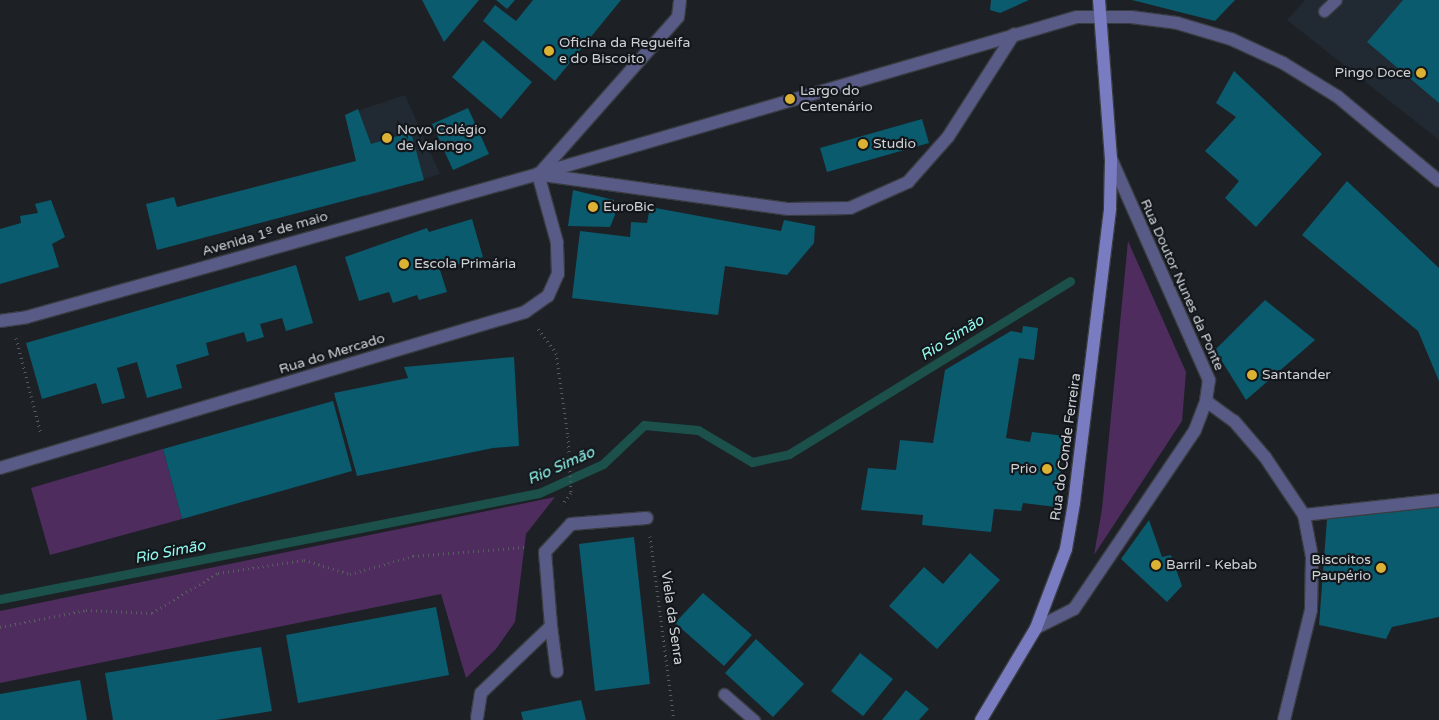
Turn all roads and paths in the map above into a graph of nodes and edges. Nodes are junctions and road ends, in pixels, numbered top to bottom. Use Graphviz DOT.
graph roads {
  1 [pos="680,0"];
  2 [pos="1099,0"];
  3 [pos="1336,0"];
  4 [pos="1324,12"];
  5 [pos="1100,16"];
  6 [pos="1014,34"];
  7 [pos="1110,159"];
  8 [pos="538,174"];
  9 [pos="1439,181"];
  10 [pos="525,312"];
  11 [pos="0,321"];
  12 [pos="16,337"];
  13 [pos="1206,401"];
  14 [pos="41,434"];
  15 [pos="0,468"];
  16 [pos="571,493"];
  17 [pos="1439,500"];
  18 [pos="1304,515"];
  19 [pos="647,518"];
  20 [pos="531,546"];
  21 [pos="551,626"];
  22 [pos="0,627"];
  23 [pos="1036,628"];
  24 [pos="556,672"];
  25 [pos="724,694"];
  26 [pos="473,719"];
  27 [pos="674,720"];
  28 [pos="754,720"];
  29 [pos="981,720"];
  30 [pos="1284,720"];
  1 -- 8 [label="street"];
  2 -- 5 [label="main road, Rua Doutor Nunes da Ponte"];
  3 -- 4 [label="lane"];
  5 -- 6 [label="street"];
  5 -- 7 [label="main road, Rua Doutor Nunes da Ponte"];
  5 -- 9 [label="street"];
  6 -- 8 [label="street"];
  6 -- 8 [label="street"];
  7 -- 13 [label="street, Rua Doutor Nunes da Ponte"];
  7 -- 23 [label="main road, Rua do Conde Ferreira"];
  8 -- 10 [label="street, Rua do Mercado"];
  8 -- 11 [label="street, Avenida 1º de maio"];
  10 -- 15 [label="street, Rua do Mercado"];
  10 -- 16 [label="path"];
  12 -- 14 [label="path"];
  13 -- 18 [label="street"];
  13 -- 23 [label="street, Rua Doutor Nunes da Ponte"];
  17 -- 18 [label="street"];
  18 -- 30 [label="street"];
  19 -- 21 [label="street"];
  19 -- 27 [label="path, Viela da Senra"];
  20 -- 22 [label="path"];
  21 -- 24 [label="street"];
  21 -- 26 [label="street"];
  23 -- 29 [label="main road, Rua do Conde Ferreira"];
  25 -- 28 [label="lane"];
}
